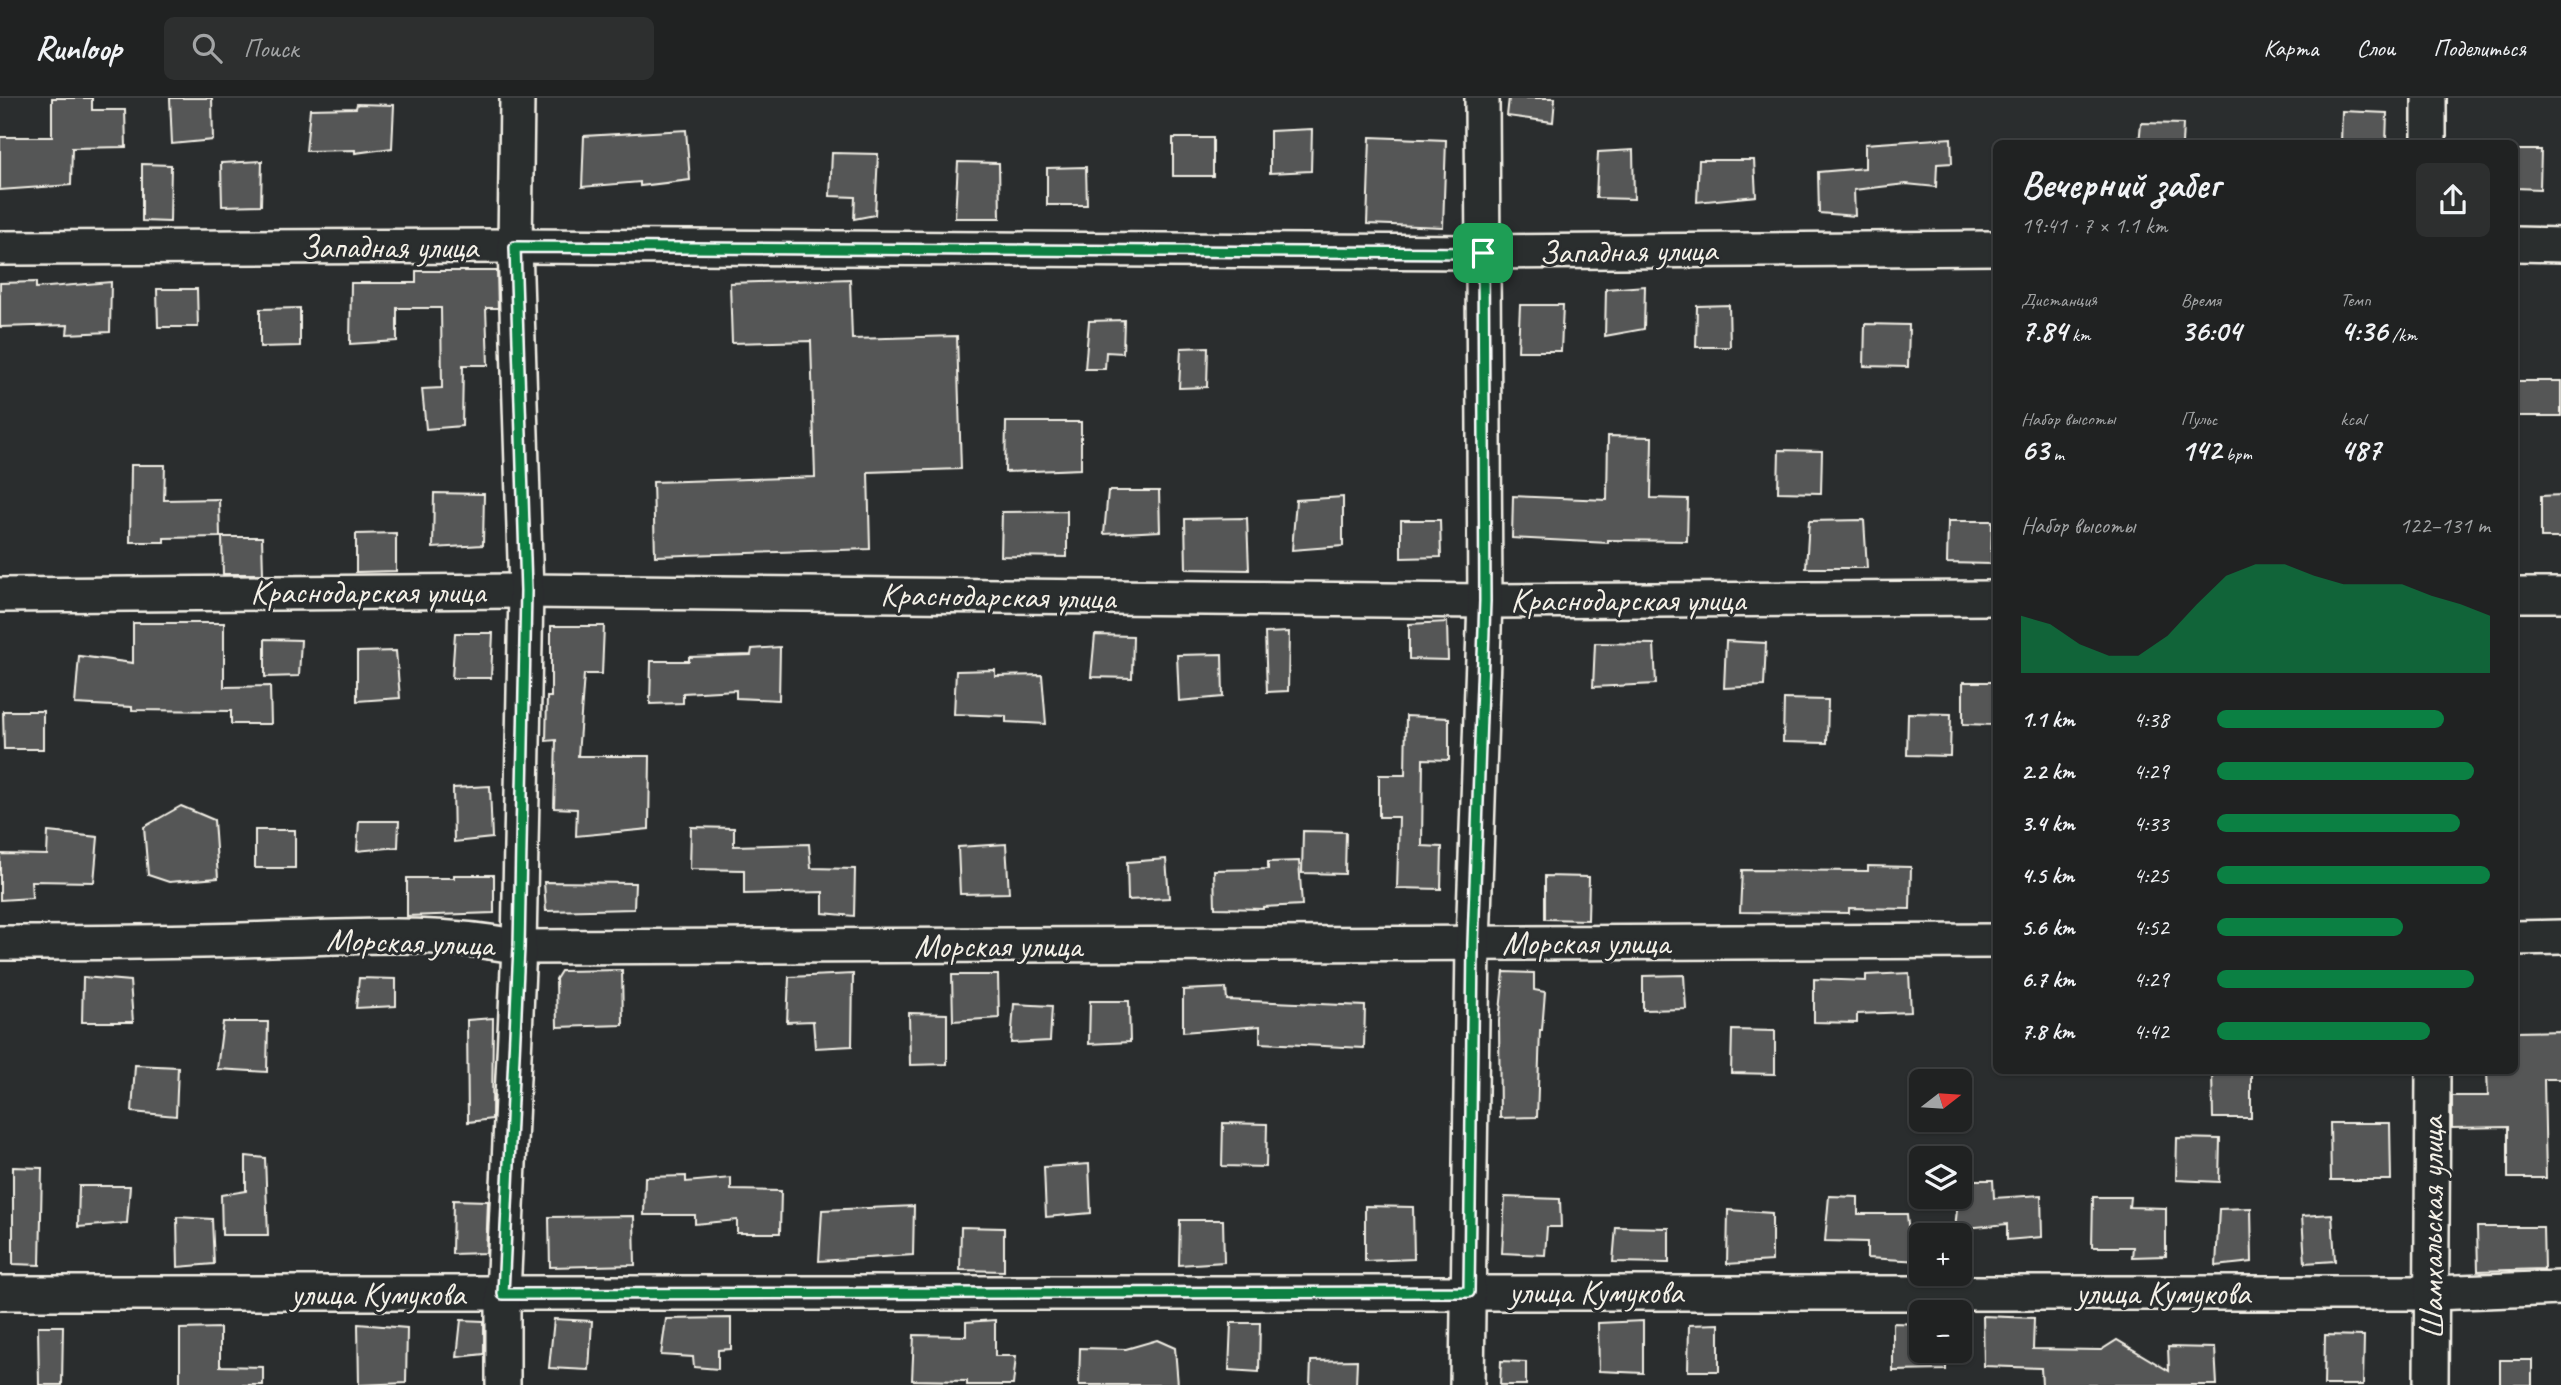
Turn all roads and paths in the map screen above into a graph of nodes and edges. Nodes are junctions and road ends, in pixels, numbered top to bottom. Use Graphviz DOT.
graph roads {
  1 [pos="517,98"];
  2 [pos="1482,98"];
  3 [pos="2429,98"];
  4 [pos="2429,140"];
  5 [pos="2518,244"];
  6 [pos="2561,245"];
  7 [pos="515,247"];
  8 [pos="0,248"];
  9 [pos="1993,248"];
  10 [pos="1483,253"];
  11 [pos="526,591"];
  12 [pos="2518,594"];
  13 [pos="2561,594"];
  14 [pos="0,595"];
  15 [pos="1993,598"];
  16 [pos="1485,601"];
  17 [pos="2561,937"];
  18 [pos="2518,938"];
  19 [pos="1993,941"];
  20 [pos="0,943"];
  21 [pos="1473,944"];
  22 [pos="519,947"];
  23 [pos="2433,1074"];
  24 [pos="2561,1288"];
  25 [pos="1469,1292"];
  26 [pos="0,1293"];
  27 [pos="2432,1293"];
  28 [pos="503,1294"];
  29 [pos="503,1385"];
  30 [pos="1467,1385"];
  31 [pos="2431,1385"];
  1 -- 7 [label="street"];
  2 -- 10 [label="street"];
  3 -- 4 [label="street"];
  5 -- 6 [label="street"];
  7 -- 8 [label="street, Западная улица"];
  7 -- 10 [label="street, Западная улица"];
  7 -- 11 [label="street"];
  9 -- 10 [label="street, Западная улица"];
  10 -- 16 [label="street"];
  11 -- 14 [label="street, Краснодарская улица"];
  11 -- 16 [label="street, Краснодарская улица"];
  11 -- 22 [label="street"];
  12 -- 13 [label="street"];
  15 -- 16 [label="street, Краснодарская улица"];
  16 -- 21 [label="street"];
  17 -- 18 [label="street"];
  19 -- 21 [label="street, Морская улица"];
  20 -- 22 [label="street, Морская улица"];
  21 -- 22 [label="street, Морская улица"];
  21 -- 25 [label="street"];
  22 -- 28 [label="street"];
  23 -- 27 [label="street, Шамхальская улица"];
  24 -- 27 [label="street, улица Кумукова"];
  25 -- 27 [label="street, улица Кумукова"];
  25 -- 28 [label="street, улица Кумукова"];
  25 -- 30 [label="street"];
  26 -- 28 [label="street, улица Кумукова"];
  27 -- 31 [label="street, Шамхальская улица"];
  28 -- 29 [label="street"];
}
